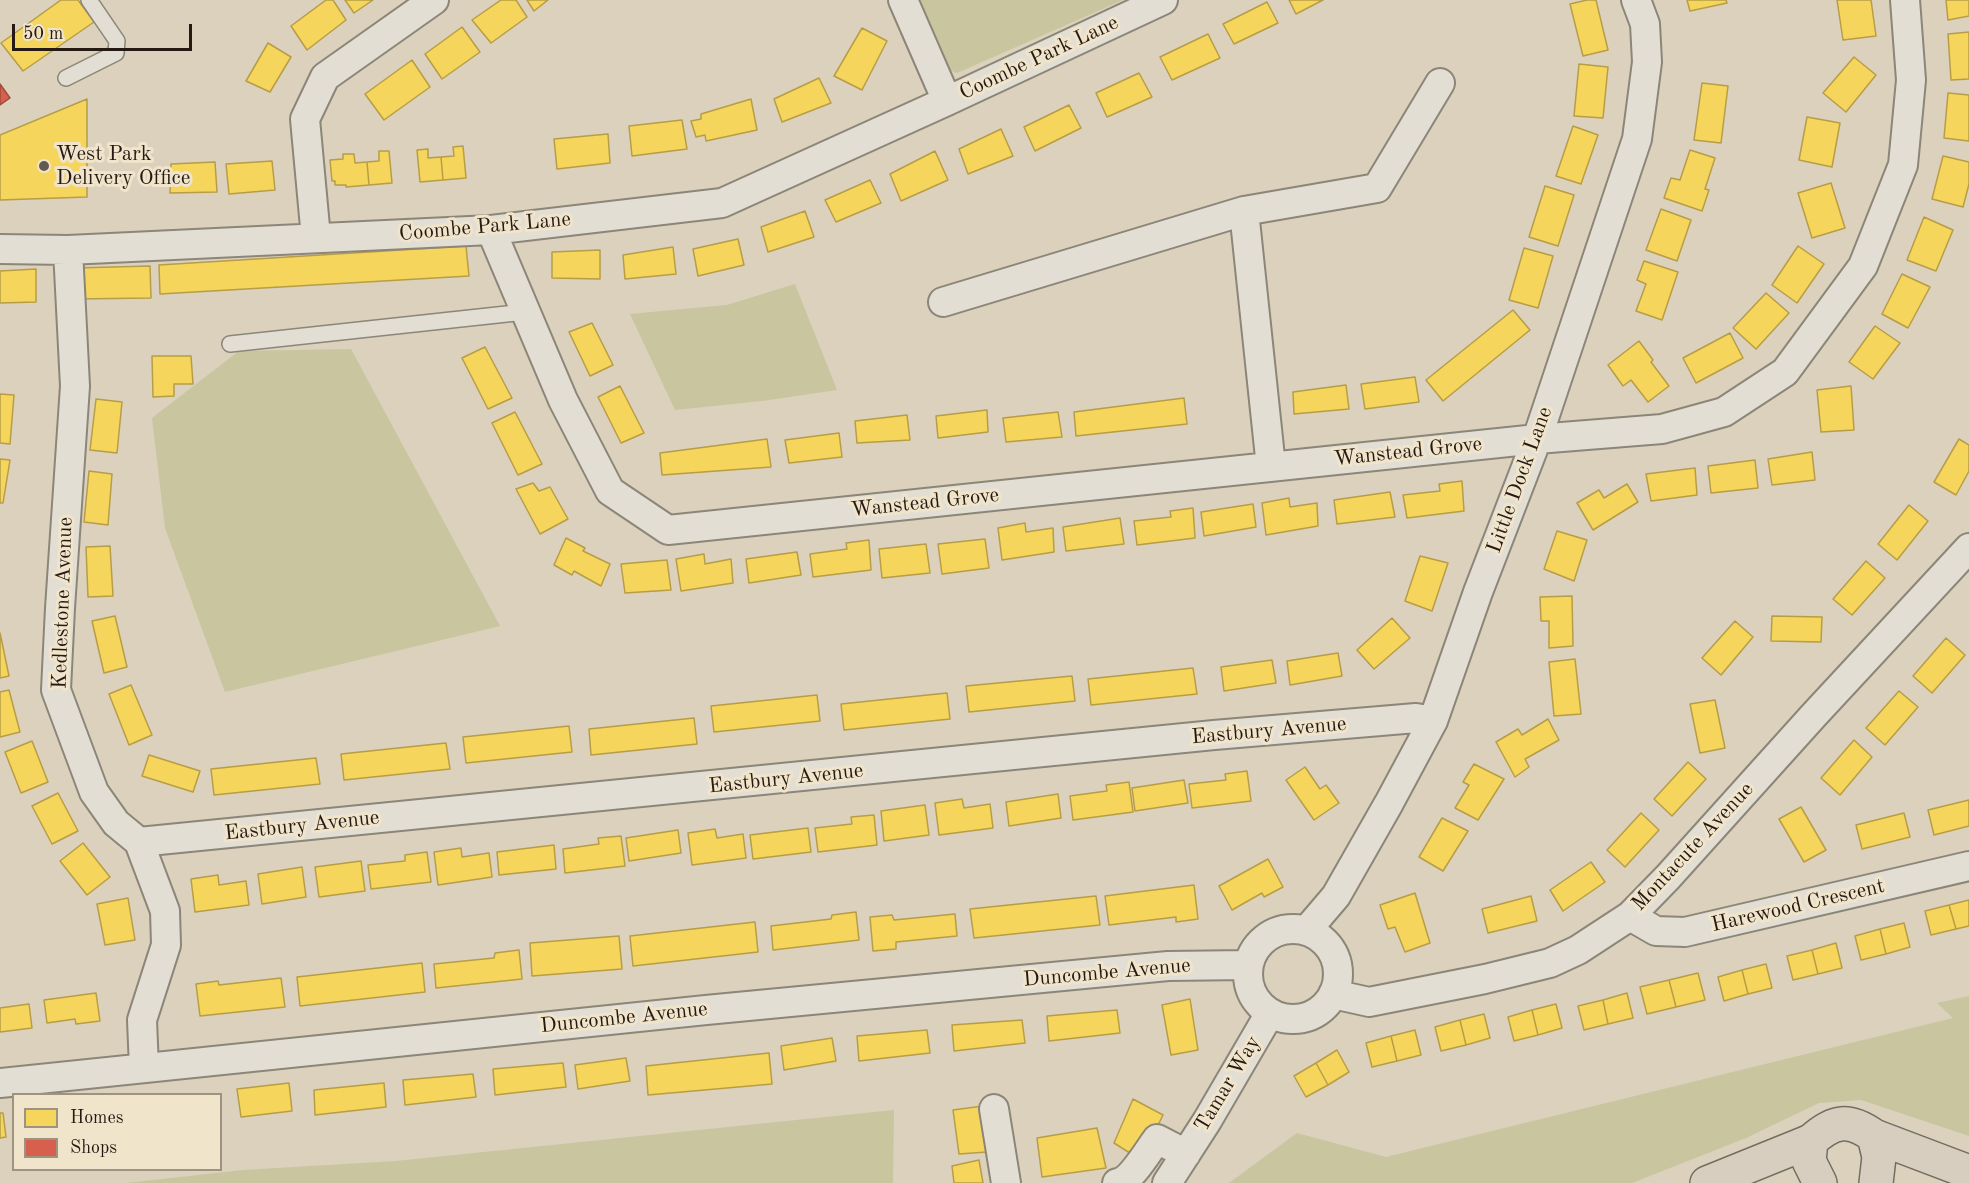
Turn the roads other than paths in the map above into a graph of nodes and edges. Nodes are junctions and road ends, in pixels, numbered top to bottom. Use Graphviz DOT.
graph roads {
  1 [pos="89,0"];
  2 [pos="434,0"];
  3 [pos="903,0"];
  4 [pos="1164,0"];
  5 [pos="1636,0"];
  6 [pos="1905,0"];
  7 [pos="66,78"];
  8 [pos="1440,83"];
  9 [pos="947,101"];
  10 [pos="1244,211"];
  11 [pos="491,230"];
  12 [pos="316,238"];
  13 [pos="0,249"];
  14 [pos="68,250"];
  15 [pos="943,302"];
  16 [pos="525,312"];
  17 [pos="230,344"];
  18 [pos="1537,439"];
  19 [pos="1272,467"];
  20 [pos="1969,548"];
  21 [pos="1433,721"];
  22 [pos="139,842"];
  23 [pos="1969,866"];
  24 [pos="1630,916"];
  25 [pos="1307,930"];
  26 [pos="1248,965"];
  27 [pos="1333,994"];
  28 [pos="1270,1013"];
  29 [pos="144,1068"];
  30 [pos="0,1083"];
  31 [pos="994,1108"];
  32 [pos="1874,1136"];
  33 [pos="1811,1141"];
  34 [pos="1186,1154"];
  35 [pos="1969,1172"];
  36 [pos="1006,1183"];
  37 [pos="1117,1183"];
  38 [pos="1167,1183"];
  39 [pos="1707,1183"];
  40 [pos="1820,1183"];
  41 [pos="1876,1183"];
  1 -- 7 [label="lane"];
  2 -- 12 [label="street"];
  3 -- 9 [label="street, Coombe Park Lane"];
  4 -- 9 [label="street, Coombe Park Lane"];
  5 -- 18 [label="street, Little Dock Lane"];
  6 -- 18 [label="street, Wanstead Grove"];
  8 -- 10 [label="street"];
  9 -- 11 [label="street, Coombe Park Lane"];
  10 -- 15 [label="street"];
  10 -- 19 [label="street"];
  11 -- 12 [label="street, Coombe Park Lane"];
  11 -- 16 [label="street, Wanstead Grove"];
  12 -- 14 [label="street, Coombe Park Lane"];
  13 -- 14 [label="street, Coombe Park Lane"];
  14 -- 22 [label="street, Kedlestone Avenue"];
  16 -- 17 [label="lane"];
  16 -- 19 [label="street, Wanstead Grove"];
  18 -- 19 [label="street, Wanstead Grove"];
  18 -- 21 [label="street, Little Dock Lane"];
  20 -- 24 [label="street, Montacute Avenue"];
  21 -- 22 [label="street, Eastbury Avenue"];
  21 -- 25 [label="street, Little Dock Lane"];
  22 -- 29 [label="street, Kedlestone Avenue"];
  23 -- 24 [label="street, Harewood Crescent"];
  24 -- 27 [label="street, Montacute Avenue"];
  25 -- 26 [label="street"];
  25 -- 27 [label="street"];
  26 -- 28 [label="street"];
  26 -- 29 [label="street, Duncombe Avenue"];
  27 -- 28 [label="street"];
  28 -- 34 [label="street, Tamar Way"];
  29 -- 30 [label="street, Duncombe Avenue"];
  31 -- 36 [label="street"];
  32 -- 33 [label="main road"];
  32 -- 35 [label="main road"];
  32 -- 41 [label="main road"];
  33 -- 39 [label="main road"];
  33 -- 40 [label="main road"];
  34 -- 37 [label="street, Tamar Way"];
  34 -- 38 [label="street, Tamar Way"];
}
